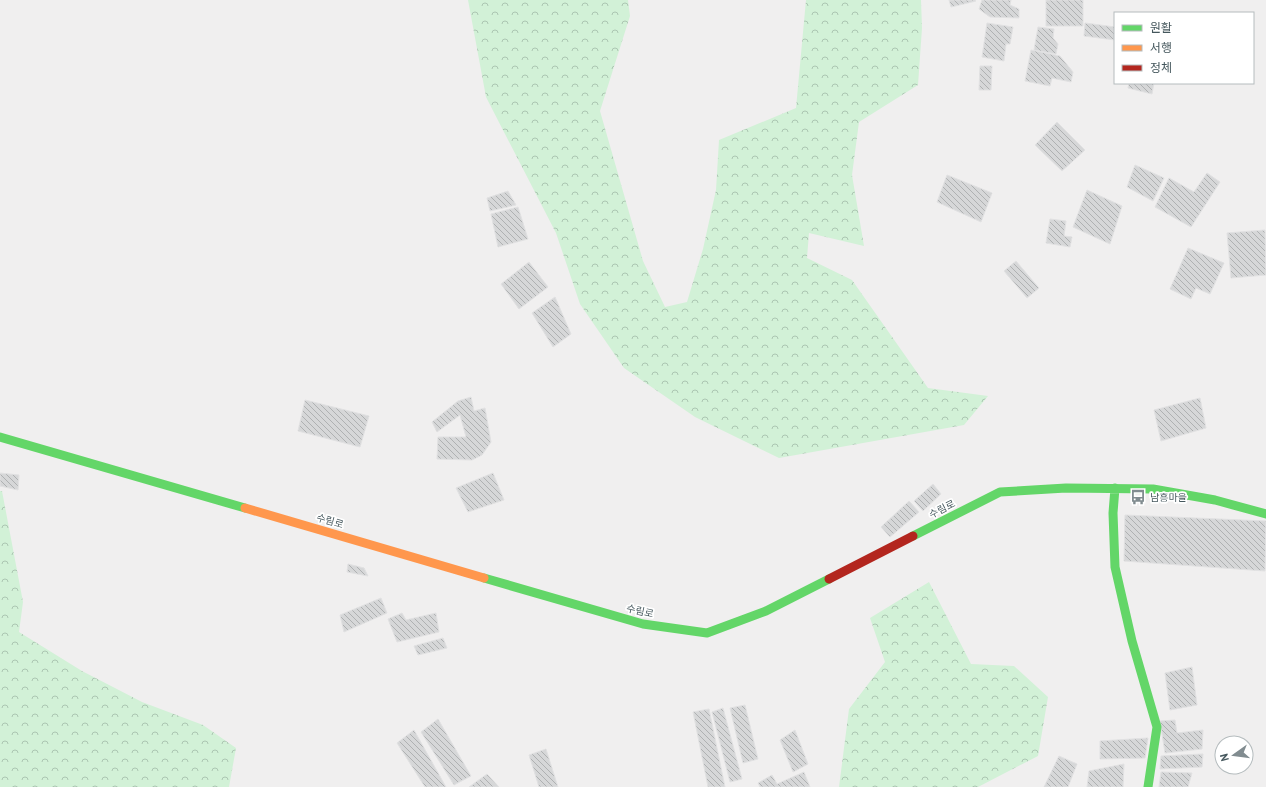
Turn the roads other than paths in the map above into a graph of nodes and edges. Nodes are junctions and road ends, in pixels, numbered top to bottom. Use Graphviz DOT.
graph roads {
  1 [pos="0,437"];
  2 [pos="1115,488"];
  3 [pos="1266,514"];
  4 [pos="1148,787"];
  1 -- 2 [label="main road, 수림로"];
  2 -- 3 [label="main road, 수림로"];
  2 -- 4 [label="main road"];
}
